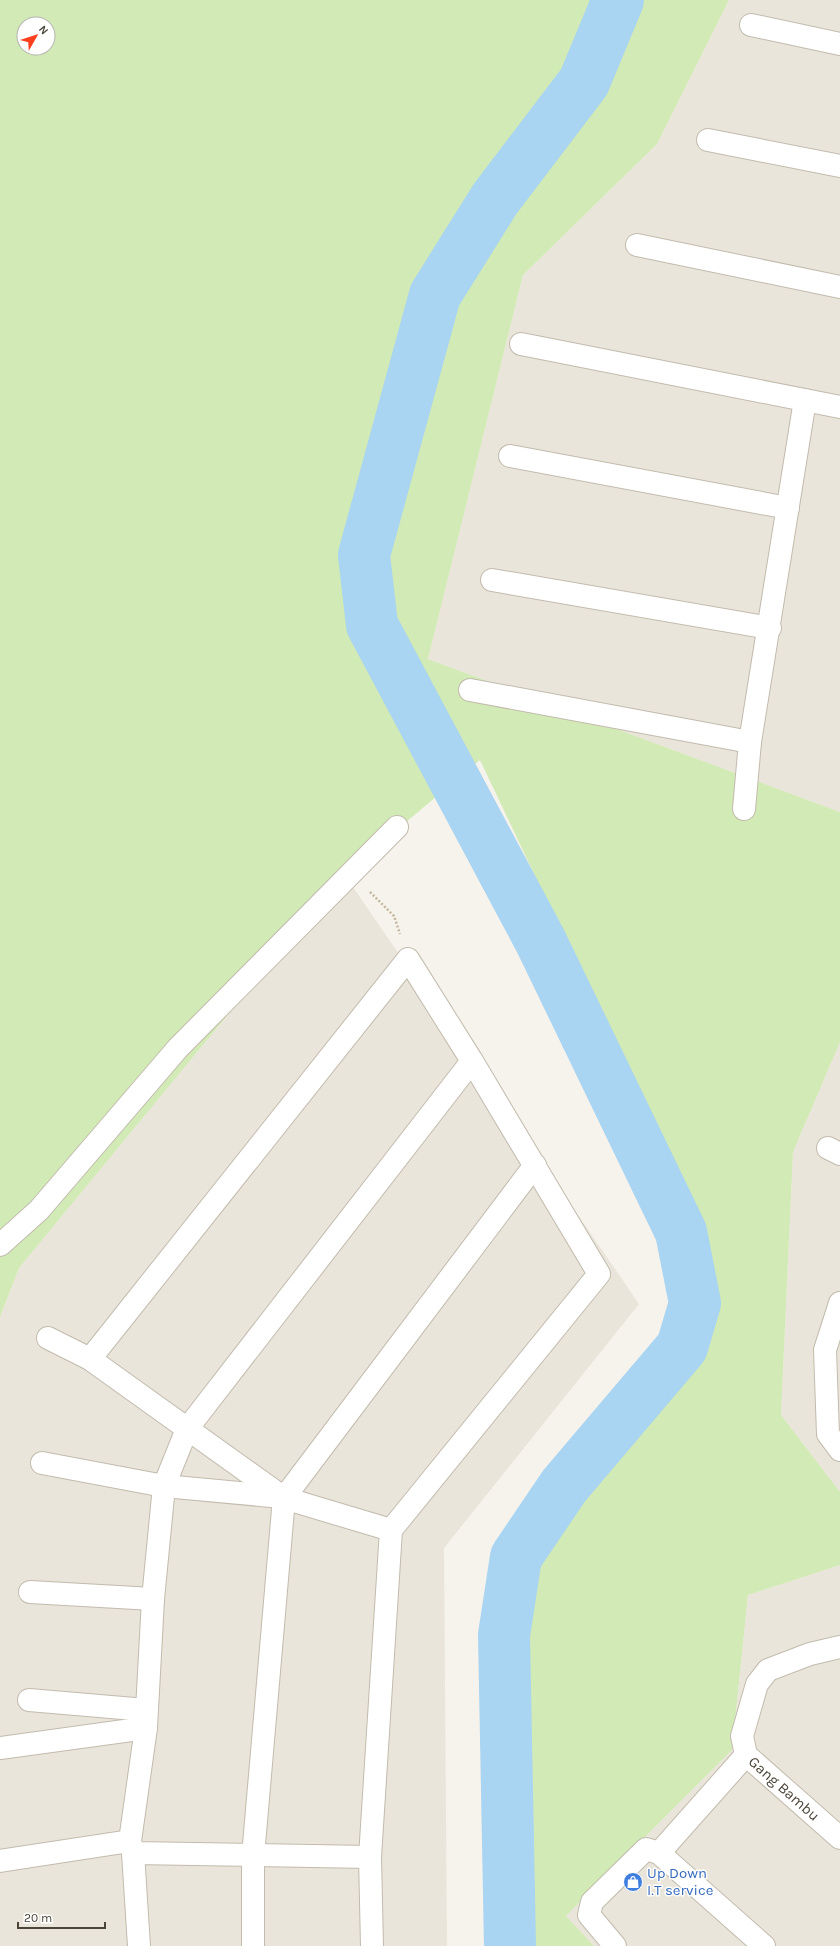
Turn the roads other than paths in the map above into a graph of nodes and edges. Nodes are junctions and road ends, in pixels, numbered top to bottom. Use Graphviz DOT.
graph roads {
  1 [pos="751,25"];
  2 [pos="840,44"];
  3 [pos="708,140"];
  4 [pos="840,166"];
  5 [pos="637,244"];
  6 [pos="840,287"];
  7 [pos="521,344"];
  8 [pos="805,400"];
  9 [pos="840,407"];
  10 [pos="510,456"];
  11 [pos="788,508"];
  12 [pos="492,580"];
  13 [pos="770,628"];
  14 [pos="470,690"];
  15 [pos="750,742"];
  16 [pos="744,809"];
  17 [pos="397,827"];
  18 [pos="472,1061"];
  19 [pos="535,1165"];
  20 [pos="0,1245"];
  21 [pos="840,1303"];
  22 [pos="48,1338"];
  23 [pos="90,1359"];
  24 [pos="187,1429"];
  25 [pos="840,1450"];
  26 [pos="42,1463"];
  27 [pos="164,1486"];
  28 [pos="284,1498"];
  29 [pos="392,1530"];
  30 [pos="30,1592"];
  31 [pos="153,1599"];
  32 [pos="840,1647"];
  33 [pos="29,1700"];
  34 [pos="146,1719"];
  35 [pos="0,1748"];
  36 [pos="746,1754"];
  37 [pos="840,1838"];
  38 [pos="132,1847"];
  39 [pos="659,1853"];
  40 [pos="253,1856"];
  41 [pos="370,1857"];
  42 [pos="0,1861"];
  43 [pos="139,1946"];
  44 [pos="254,1946"];
  45 [pos="372,1946"];
  46 [pos="615,1946"];
  47 [pos="764,1946"];
  1 -- 2 [label="street"];
  3 -- 4 [label="street"];
  5 -- 6 [label="street"];
  7 -- 8 [label="street"];
  8 -- 9 [label="street"];
  8 -- 11 [label="street"];
  10 -- 11 [label="street"];
  11 -- 13 [label="street"];
  12 -- 13 [label="street"];
  13 -- 15 [label="street"];
  14 -- 15 [label="street"];
  15 -- 16 [label="street"];
  17 -- 20 [label="street"];
  18 -- 19 [label="street"];
  18 -- 23 [label="street"];
  18 -- 24 [label="street"];
  19 -- 28 [label="street"];
  19 -- 29 [label="street"];
  21 -- 25 [label="street"];
  22 -- 23 [label="street"];
  23 -- 24 [label="street"];
  24 -- 27 [label="street"];
  24 -- 28 [label="street"];
  26 -- 27 [label="street"];
  27 -- 28 [label="street"];
  27 -- 31 [label="street"];
  28 -- 29 [label="street"];
  28 -- 40 [label="street"];
  29 -- 41 [label="street"];
  30 -- 31 [label="street"];
  31 -- 34 [label="street"];
  32 -- 36 [label="street, Gang Bambu"];
  33 -- 34 [label="street"];
  34 -- 35 [label="street"];
  34 -- 38 [label="street"];
  36 -- 37 [label="street, Gang Bambu"];
  36 -- 39 [label="street"];
  38 -- 40 [label="street"];
  38 -- 42 [label="street"];
  38 -- 43 [label="street"];
  39 -- 46 [label="street"];
  39 -- 47 [label="street"];
  40 -- 41 [label="street"];
  40 -- 44 [label="street"];
  41 -- 45 [label="street"];
}
